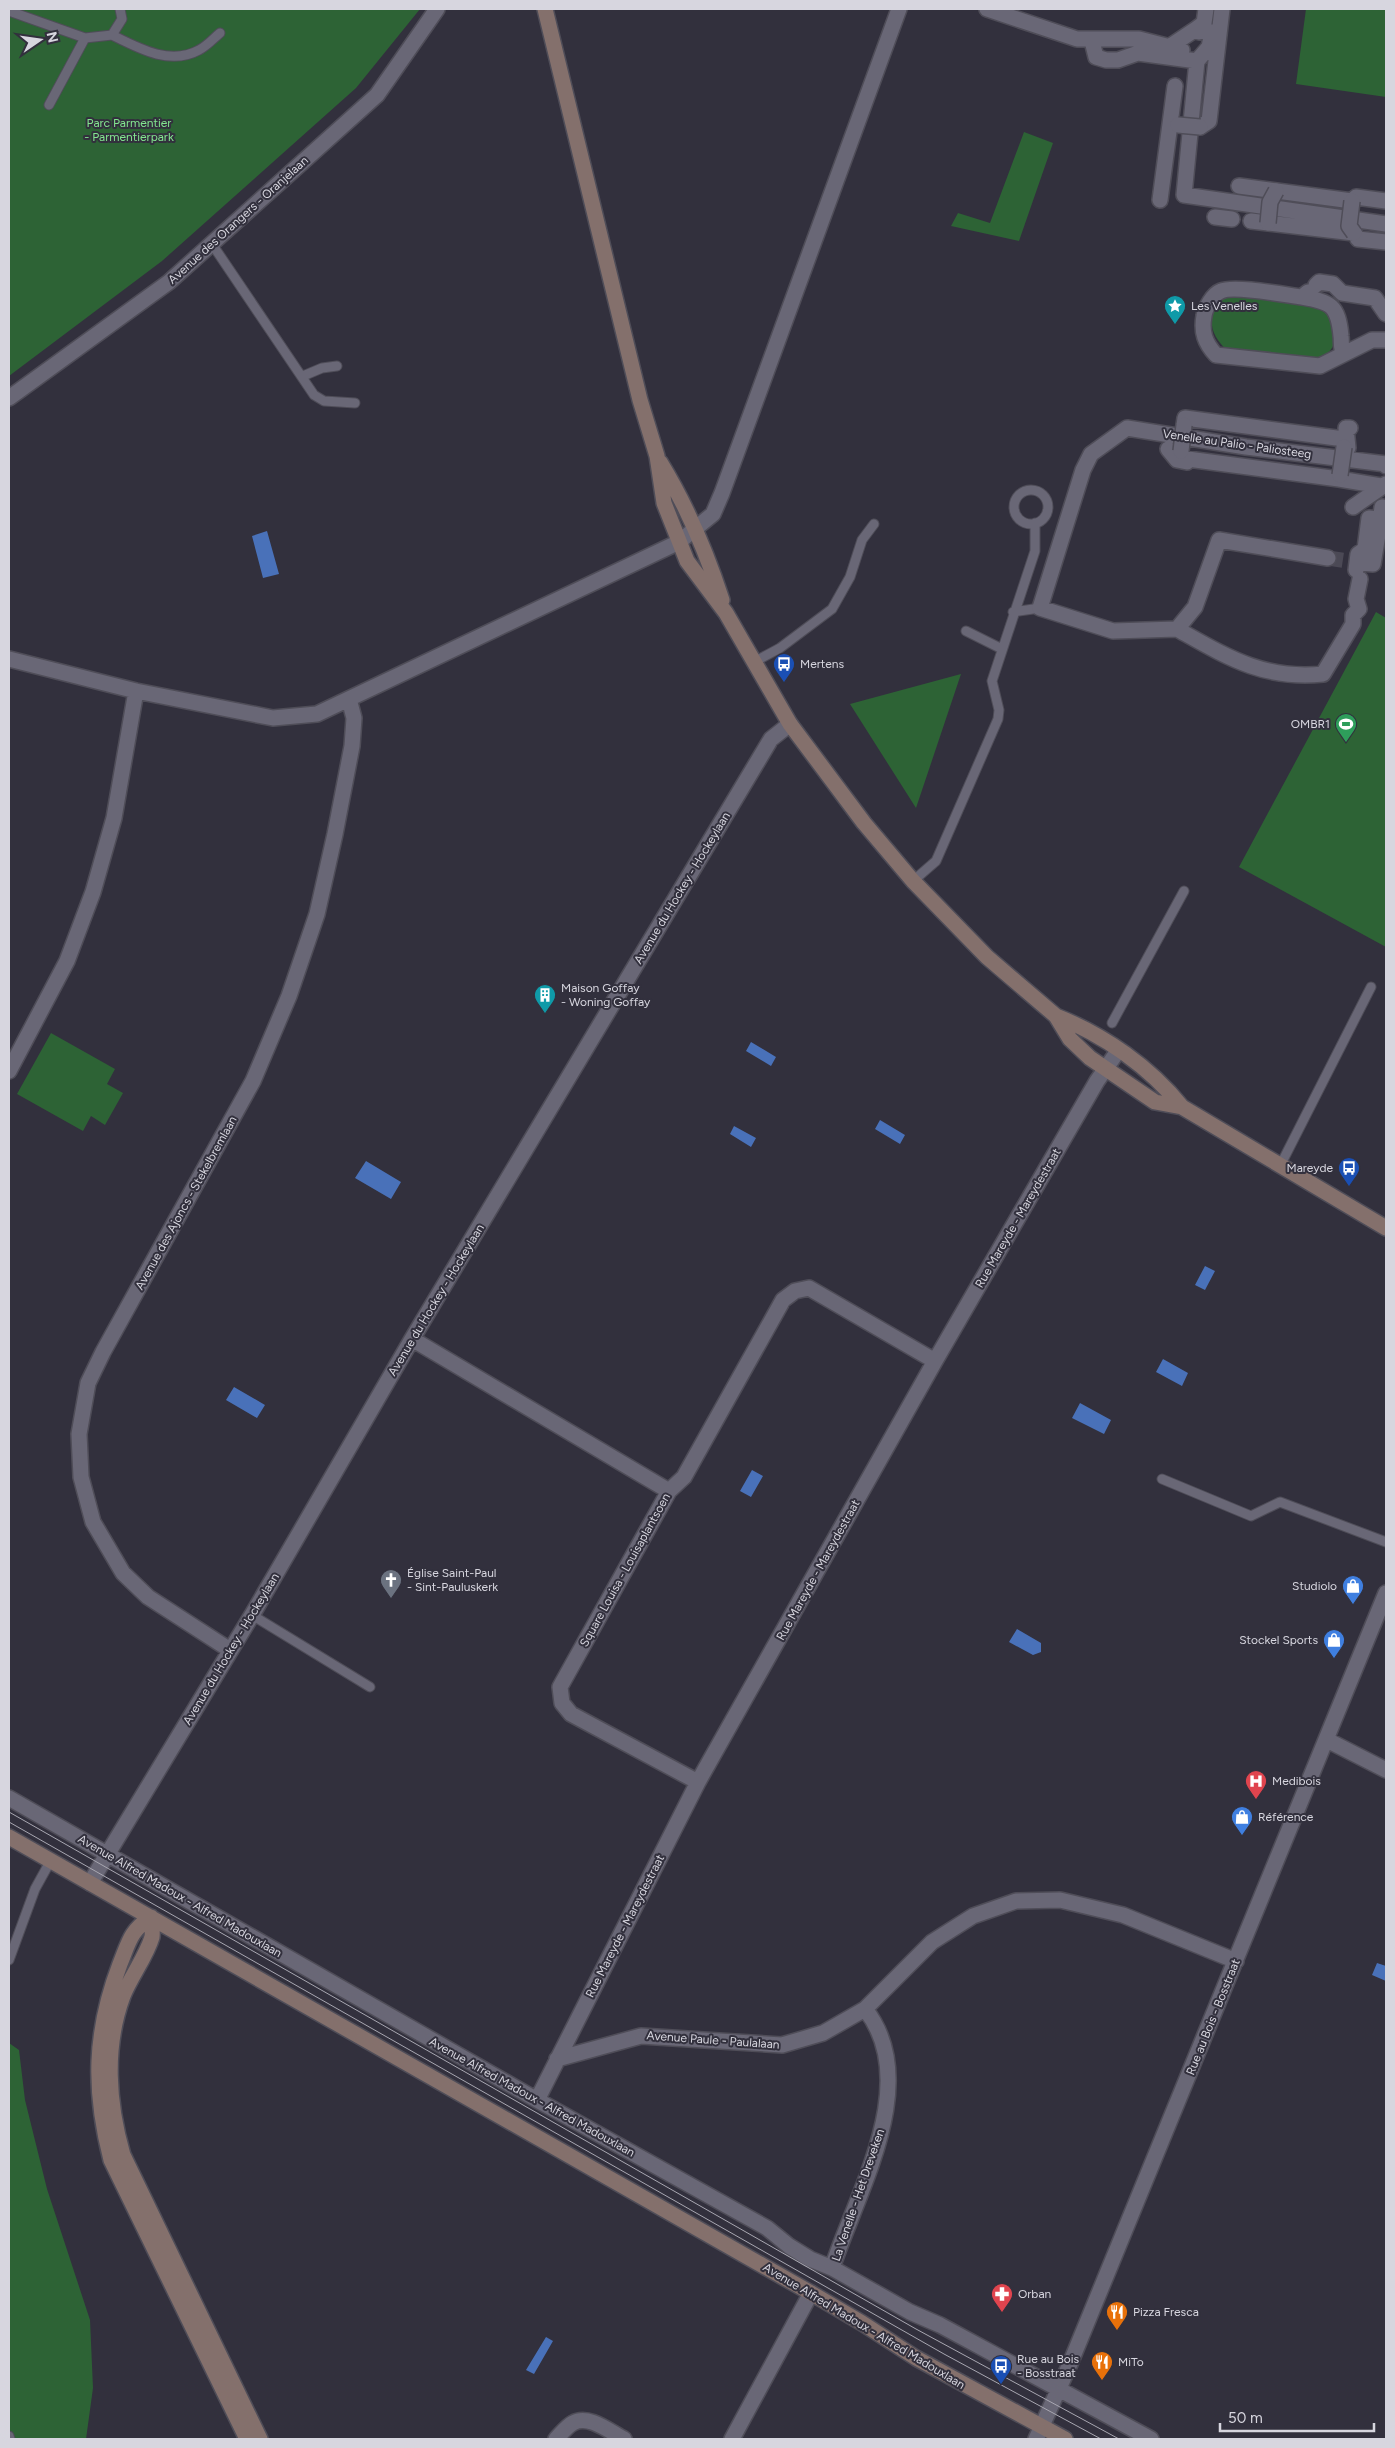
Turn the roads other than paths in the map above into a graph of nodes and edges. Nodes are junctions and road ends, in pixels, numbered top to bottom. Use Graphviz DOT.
graph roads {
  1 [pos="120,9"];
  2 [pos="437,9"];
  3 [pos="545,9"];
  4 [pos="899,9"];
  5 [pos="987,9"];
  6 [pos="1206,9"];
  7 [pos="1222,9"];
  8 [pos="9,10"];
  9 [pos="220,33"];
  10 [pos="112,35"];
  11 [pos="85,38"];
  12 [pos="1092,41"];
  13 [pos="1191,44"];
  14 [pos="1175,86"];
  15 [pos="49,105"];
  16 [pos="1174,124"];
  17 [pos="1239,186"];
  18 [pos="1276,191"];
  19 [pos="1160,200"];
  20 [pos="1352,201"];
  21 [pos="1386,201"];
  22 [pos="1215,217"];
  23 [pos="1232,219"];
  24 [pos="1251,221"];
  25 [pos="1268,223"];
  26 [pos="1386,224"];
  27 [pos="1354,233"];
  28 [pos="1386,242"];
  29 [pos="212,244"];
  30 [pos="1309,292"];
  31 [pos="1386,314"];
  32 [pos="1386,340"];
  33 [pos="1344,354"];
  34 [pos="338,366"];
  35 [pos="303,376"];
  36 [pos="9,398"];
  37 [pos="355,403"];
  38 [pos="1349,444"];
  39 [pos="657,456"];
  40 [pos="1386,466"];
  41 [pos="1340,477"];
  42 [pos="1379,489"];
  43 [pos="1353,508"];
  44 [pos="1380,520"];
  45 [pos="1036,523"];
  46 [pos="874,524"];
  47 [pos="696,529"];
  48 [pos="679,542"];
  49 [pos="1328,558"];
  50 [pos="1040,608"];
  51 [pos="1014,612"];
  52 [pos="726,613"];
  53 [pos="1177,630"];
  54 [pos="966,631"];
  55 [pos="1002,649"];
  56 [pos="9,659"];
  57 [pos="754,662"];
  58 [pos="136,691"];
  59 [pos="349,699"];
  60 [pos="790,724"];
  61 [pos="913,881"];
  62 [pos="1184,891"];
  63 [pos="1371,987"];
  64 [pos="1056,1016"];
  65 [pos="1112,1023"];
  66 [pos="1118,1051"];
  67 [pos="1105,1070"];
  68 [pos="9,1072"];
  69 [pos="1182,1108"];
  70 [pos="1280,1166"];
  71 [pos="1386,1228"];
  72 [pos="412,1339"];
  73 [pos="935,1361"];
  74 [pos="1162,1479"];
  75 [pos="669,1491"];
  76 [pos="1386,1542"];
  77 [pos="1386,1593"];
  78 [pos="252,1616"];
  79 [pos="230,1650"];
  80 [pos="370,1687"];
  81 [pos="1327,1740"];
  82 [pos="1386,1770"];
  83 [pos="698,1782"];
  84 [pos="9,1798"];
  85 [pos="9,1837"];
  86 [pos="106,1854"];
  87 [pos="51,1860"];
  88 [pos="90,1883"];
  89 [pos="151,1918"];
  90 [pos="9,1960"];
  91 [pos="1236,1961"];
  92 [pos="865,2008"];
  93 [pos="557,2059"];
  94 [pos="537,2100"];
  95 [pos="832,2268"];
  96 [pos="811,2293"];
  97 [pos="1058,2389"];
  98 [pos="1039,2433"];
  99 [pos="247,2439"];
  100 [pos="260,2439"];
  101 [pos="556,2439"];
  102 [pos="624,2439"];
  103 [pos="732,2439"];
  104 [pos="1065,2439"];
  105 [pos="1151,2439"];
  1 -- 10 [label="lane"];
  2 -- 29 [label="street, Avenue des Orangers - Oranjelaan"];
  3 -- 39 [label="street"];
  4 -- 47 [label="street"];
  5 -- 12 [label="street"];
  6 -- 13 [label="street"];
  7 -- 16 [label="street, bridge"];
  8 -- 11 [label="lane"];
  9 -- 10 [label="lane"];
  10 -- 11 [label="lane"];
  11 -- 15 [label="lane"];
  12 -- 13 [label="street"];
  12 -- 13 [label="street"];
  13 -- 26 [label="street"];
  14 -- 16 [label="street"];
  16 -- 19 [label="street"];
  17 -- 18 [label="street"];
  18 -- 20 [label="street"];
  18 -- 25 [label="street, bridge"];
  20 -- 21 [label="street"];
  20 -- 27 [label="street, bridge"];
  22 -- 23 [label="street"];
  24 -- 25 [label="street"];
  25 -- 27 [label="street"];
  27 -- 28 [label="street"];
  29 -- 35 [label="lane"];
  29 -- 36 [label="street, Avenue des Orangers - Oranjelaan"];
  30 -- 31 [label="street"];
  30 -- 33 [label="street"];
  30 -- 33 [label="street"];
  32 -- 33 [label="street"];
  34 -- 35 [label="lane"];
  35 -- 37 [label="lane"];
  38 -- 40 [label="street, Venelle au Palio - Paliosteeg"];
  38 -- 41 [label="street, bridge"];
  38 -- 41 [label="street, bridge"];
  38 -- 50 [label="street, Venelle au Palio - Paliosteeg"];
  39 -- 47 [label="street"];
  39 -- 48 [label="street"];
  41 -- 42 [label="street"];
  42 -- 43 [label="street"];
  42 -- 44 [label="street"];
  44 -- 53 [label="street"];
  45 -- 51 [label="lane"];
  46 -- 57 [label="lane"];
  47 -- 48 [label="street"];
  47 -- 52 [label="street"];
  48 -- 52 [label="street"];
  48 -- 59 [label="street"];
  49 -- 53 [label="street"];
  50 -- 51 [label="lane"];
  50 -- 53 [label="street"];
  51 -- 55 [label="lane"];
  52 -- 57 [label="street"];
  54 -- 55 [label="lane"];
  55 -- 61 [label="lane"];
  56 -- 58 [label="street"];
  57 -- 60 [label="street"];
  58 -- 59 [label="street"];
  58 -- 68 [label="street"];
  59 -- 79 [label="street, Avenue des Ajoncs - Stekelbremlaan"];
  60 -- 61 [label="street"];
  60 -- 72 [label="street, Avenue du Hockey - Hockeylaan"];
  61 -- 64 [label="street"];
  62 -- 65 [label="lane"];
  63 -- 70 [label="lane"];
  64 -- 66 [label="street"];
  64 -- 67 [label="street"];
  66 -- 67 [label="street, Rue Mareyde - Mareydestraat"];
  66 -- 69 [label="street"];
  67 -- 69 [label="street"];
  67 -- 73 [label="street, Rue Mareyde - Mareydestraat"];
  69 -- 70 [label="street"];
  70 -- 71 [label="street"];
  72 -- 75 [label="street"];
  72 -- 78 [label="street, Avenue du Hockey - Hockeylaan"];
  73 -- 75 [label="street, Square Louisa - Louisaplantsoen"];
  73 -- 83 [label="street, Rue Mareyde - Mareydestraat"];
  74 -- 76 [label="lane"];
  75 -- 83 [label="street, Square Louisa - Louisaplantsoen"];
  77 -- 81 [label="street, Rue au Bois - Bosstraat"];
  78 -- 79 [label="street, Avenue du Hockey - Hockeylaan"];
  78 -- 80 [label="lane"];
  79 -- 86 [label="street, Avenue du Hockey - Hockeylaan"];
  81 -- 82 [label="street"];
  81 -- 91 [label="street, Rue au Bois - Bosstraat"];
  83 -- 93 [label="street, Rue Mareyde - Mareydestraat"];
  84 -- 86 [label="street, Avenue Alfred Madoux - Alfred Madouxlaan"];
  85 -- 87 [label="street, Avenue Alfred Madoux - Alfred Madouxlaan"];
  86 -- 88 [label="street, Avenue du Hockey - Hockeylaan"];
  86 -- 94 [label="street, Avenue Alfred Madoux - Alfred Madouxlaan"];
  87 -- 88 [label="street, Avenue Alfred Madoux - Alfred Madouxlaan"];
  87 -- 90 [label="lane"];
  88 -- 89 [label="street, Avenue Alfred Madoux - Alfred Madouxlaan"];
  89 -- 96 [label="street, Avenue Alfred Madoux - Alfred Madouxlaan"];
  89 -- 99 [label="street"];
  89 -- 100 [label="street"];
  91 -- 92 [label="street, Avenue Paule - Paulalaan"];
  91 -- 97 [label="street, Rue au Bois - Bosstraat"];
  92 -- 93 [label="street, Avenue Paule - Paulalaan"];
  92 -- 95 [label="street, La Venelle - Het Dreveken"];
  93 -- 94 [label="street, Rue Mareyde - Mareydestraat"];
  94 -- 95 [label="street, Avenue Alfred Madoux - Alfred Madouxlaan"];
  95 -- 97 [label="street, Avenue Alfred Madoux - Alfred Madouxlaan"];
  96 -- 98 [label="street, Avenue Alfred Madoux - Alfred Madouxlaan"];
  96 -- 103 [label="street"];
  97 -- 98 [label="street, Rue au Bois - Bosstraat"];
  97 -- 105 [label="street, Avenue Alfred Madoux - Alfred Madouxlaan"];
  98 -- 104 [label="street, Avenue Alfred Madoux - Alfred Madouxlaan"];
  101 -- 102 [label="street"];
}
